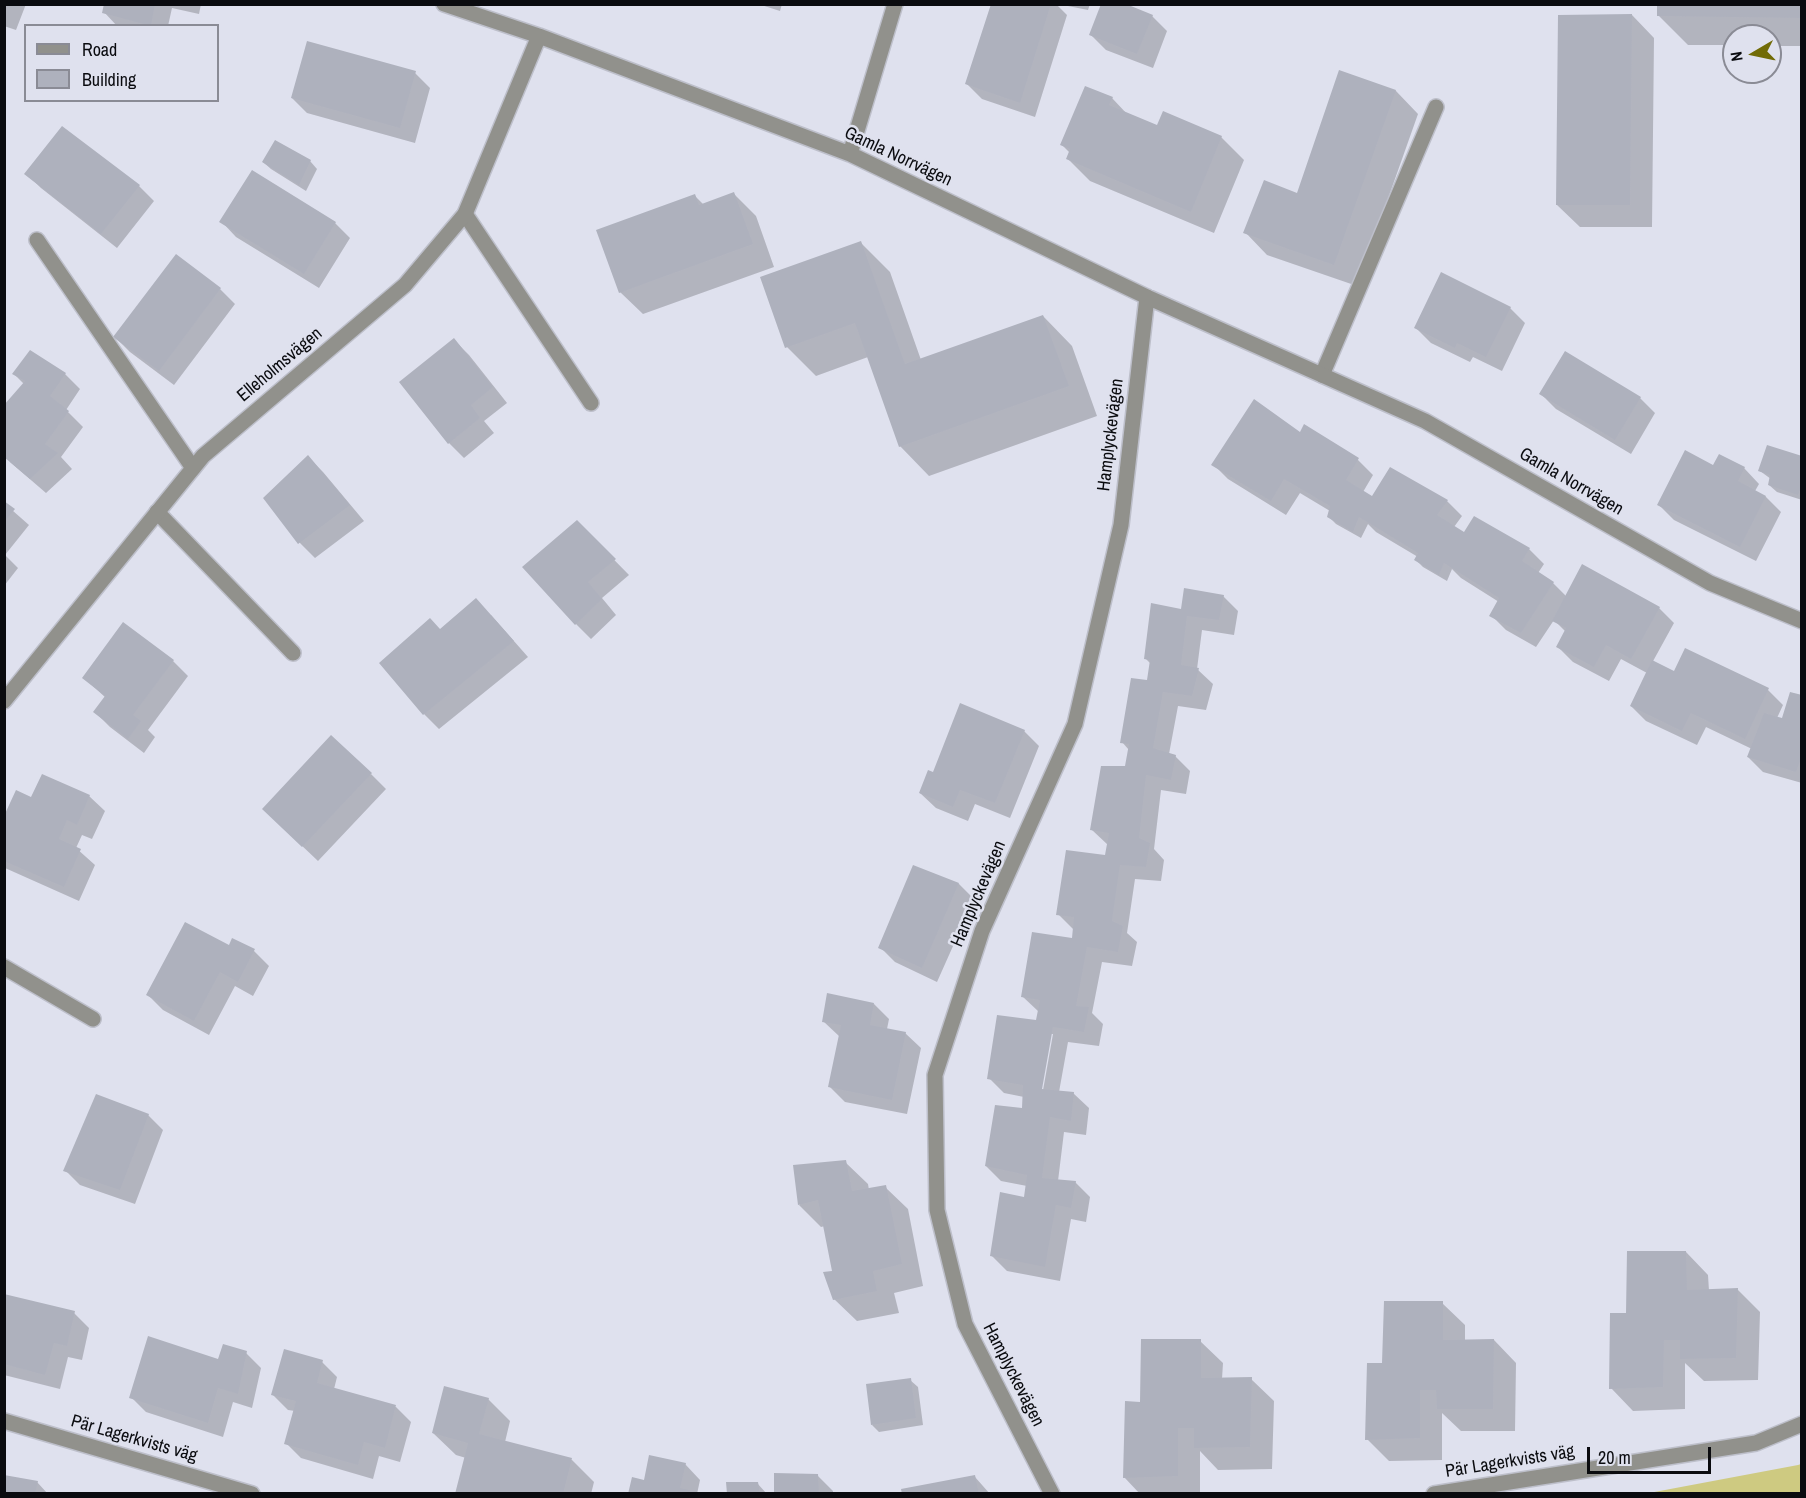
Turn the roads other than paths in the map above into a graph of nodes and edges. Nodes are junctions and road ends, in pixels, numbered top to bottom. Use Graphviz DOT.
graph roads {
  1 [pos="444,4"];
  2 [pos="895,4"];
  3 [pos="539,36"];
  4 [pos="1436,107"];
  5 [pos="850,154"];
  6 [pos="465,214"];
  7 [pos="37,240"];
  8 [pos="1147,297"];
  9 [pos="1322,375"];
  10 [pos="591,403"];
  11 [pos="194,468"];
  12 [pos="157,512"];
  13 [pos="1802,621"];
  14 [pos="293,653"];
  15 [pos="4,701"];
  16 [pos="4,967"];
  17 [pos="93,1018"];
  18 [pos="4,1421"];
  19 [pos="1802,1424"];
  20 [pos="252,1494"];
  21 [pos="1052,1494"];
  22 [pos="1434,1494"];
  1 -- 3 [label="street, Gamla Norrvägen"];
  2 -- 5 [label="street"];
  3 -- 5 [label="street, Gamla Norrvägen"];
  3 -- 6 [label="street, Elleholmsvägen"];
  4 -- 9 [label="street"];
  5 -- 8 [label="street, Gamla Norrvägen"];
  6 -- 10 [label="street"];
  6 -- 11 [label="street, Elleholmsvägen"];
  7 -- 11 [label="street"];
  8 -- 9 [label="street, Gamla Norrvägen"];
  8 -- 21 [label="street, Hamplyckevägen"];
  9 -- 13 [label="street, Gamla Norrvägen"];
  11 -- 12 [label="street, Elleholmsvägen"];
  12 -- 14 [label="street"];
  12 -- 15 [label="street, Elleholmsvägen"];
  16 -- 17 [label="street"];
  18 -- 20 [label="street, Pär Lagerkvists väg"];
  19 -- 22 [label="street, Pär Lagerkvists väg"];
}
